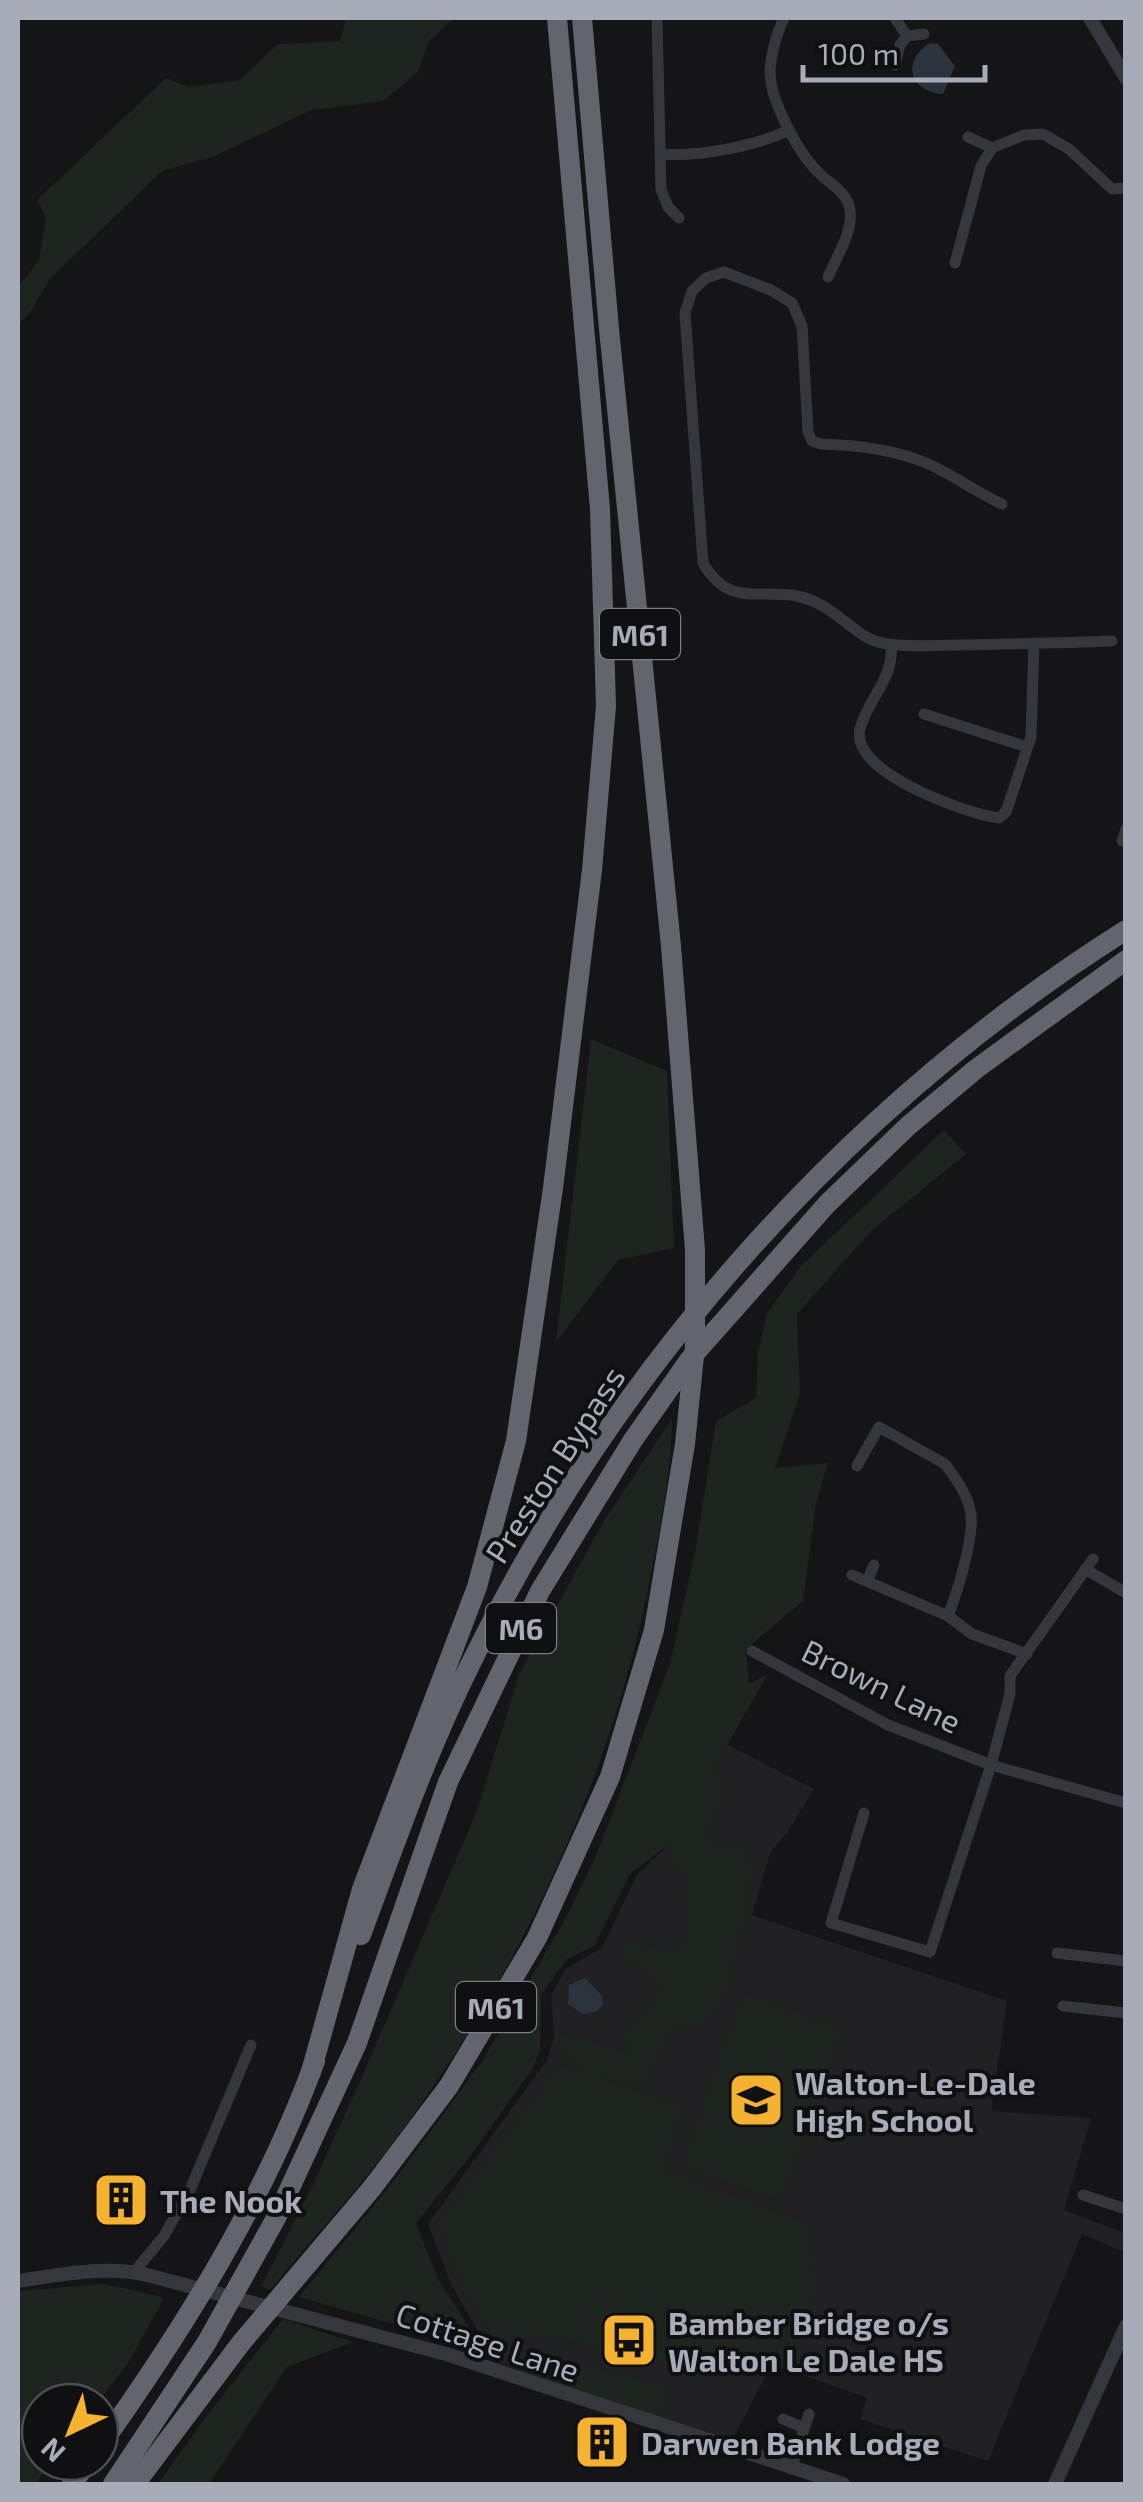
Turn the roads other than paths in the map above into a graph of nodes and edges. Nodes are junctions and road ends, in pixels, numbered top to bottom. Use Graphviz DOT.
graph roads {
  1 [pos="558,18"];
  2 [pos="582,18"];
  3 [pos="657,18"];
  4 [pos="784,18"];
  5 [pos="895,18"];
  6 [pos="1090,18"];
  7 [pos="924,34"];
  8 [pos="908,36"];
  9 [pos="895,65"];
  10 [pos="1126,78"];
  11 [pos="789,130"];
  12 [pos="968,138"];
  13 [pos="992,148"];
  14 [pos="662,154"];
  15 [pos="1126,188"];
  16 [pos="679,218"];
  17 [pos="955,264"];
  18 [pos="828,277"];
  19 [pos="1002,504"];
  20 [pos="1112,640"];
  21 [pos="891,644"];
  22 [pos="1034,644"];
  23 [pos="924,714"];
  24 [pos="1027,748"];
  25 [pos="1126,930"];
  26 [pos="1126,960"];
  27 [pos="857,1466"];
  28 [pos="874,1564"];
  29 [pos="852,1575"];
  30 [pos="867,1580"];
  31 [pos="1126,1593"];
  32 [pos="948,1616"];
  33 [pos="752,1651"];
  34 [pos="1027,1654"];
  35 [pos="990,1765"];
  36 [pos="1126,1803"];
  37 [pos="864,1813"];
  38 [pos="1056,1952"];
  39 [pos="1126,1962"];
  40 [pos="1063,2006"];
  41 [pos="1126,2013"];
  42 [pos="250,2045"];
  43 [pos="311,2072"];
  44 [pos="1084,2194"];
  45 [pos="1126,2210"];
  46 [pos="140,2274"];
  47 [pos="18,2281"];
  48 [pos="1126,2326"];
  49 [pos="809,2414"];
  50 [pos="120,2418"];
  51 [pos="783,2420"];
  52 [pos="804,2428"];
  53 [pos="791,2469"];
  54 [pos="114,2484"];
  55 [pos="135,2484"];
  56 [pos="843,2484"];
  57 [pos="1056,2484"];
  1 -- 43 [label="highway, M61"];
  2 -- 55 [label="highway, M61"];
  3 -- 14 [label="street"];
  4 -- 11 [label="street"];
  5 -- 8 [label="street"];
  6 -- 10 [label="street"];
  7 -- 8 [label="street"];
  8 -- 9 [label="street"];
  11 -- 14 [label="street"];
  11 -- 18 [label="street"];
  12 -- 13 [label="street"];
  13 -- 15 [label="street"];
  13 -- 17 [label="street"];
  14 -- 16 [label="street"];
  19 -- 21 [label="street"];
  20 -- 22 [label="street"];
  21 -- 22 [label="street"];
  21 -- 24 [label="street"];
  22 -- 24 [label="street"];
  23 -- 24 [label="street"];
  25 -- 43 [label="highway, Preston Bypass / M6"];
  26 -- 54 [label="highway, Preston Bypass / M6"];
  27 -- 32 [label="street"];
  28 -- 30 [label="street"];
  29 -- 30 [label="street"];
  30 -- 32 [label="street"];
  31 -- 34 [label="street"];
  32 -- 34 [label="street"];
  33 -- 35 [label="street, Brown Lane"];
  34 -- 35 [label="street, Brown Lane"];
  35 -- 36 [label="street, Brown Lane"];
  35 -- 37 [label="street"];
  38 -- 39 [label="street"];
  40 -- 41 [label="street"];
  42 -- 46 [label="street"];
  43 -- 50 [label="highway, Preston Bypass / M6"];
  44 -- 45 [label="street"];
  46 -- 47 [label="street, Cottage Lane"];
  46 -- 53 [label="street, Cottage Lane"];
  48 -- 57 [label="street"];
  49 -- 52 [label="street"];
  51 -- 52 [label="street"];
  52 -- 53 [label="street"];
  53 -- 56 [label="street, Cottage Lane"];
}
